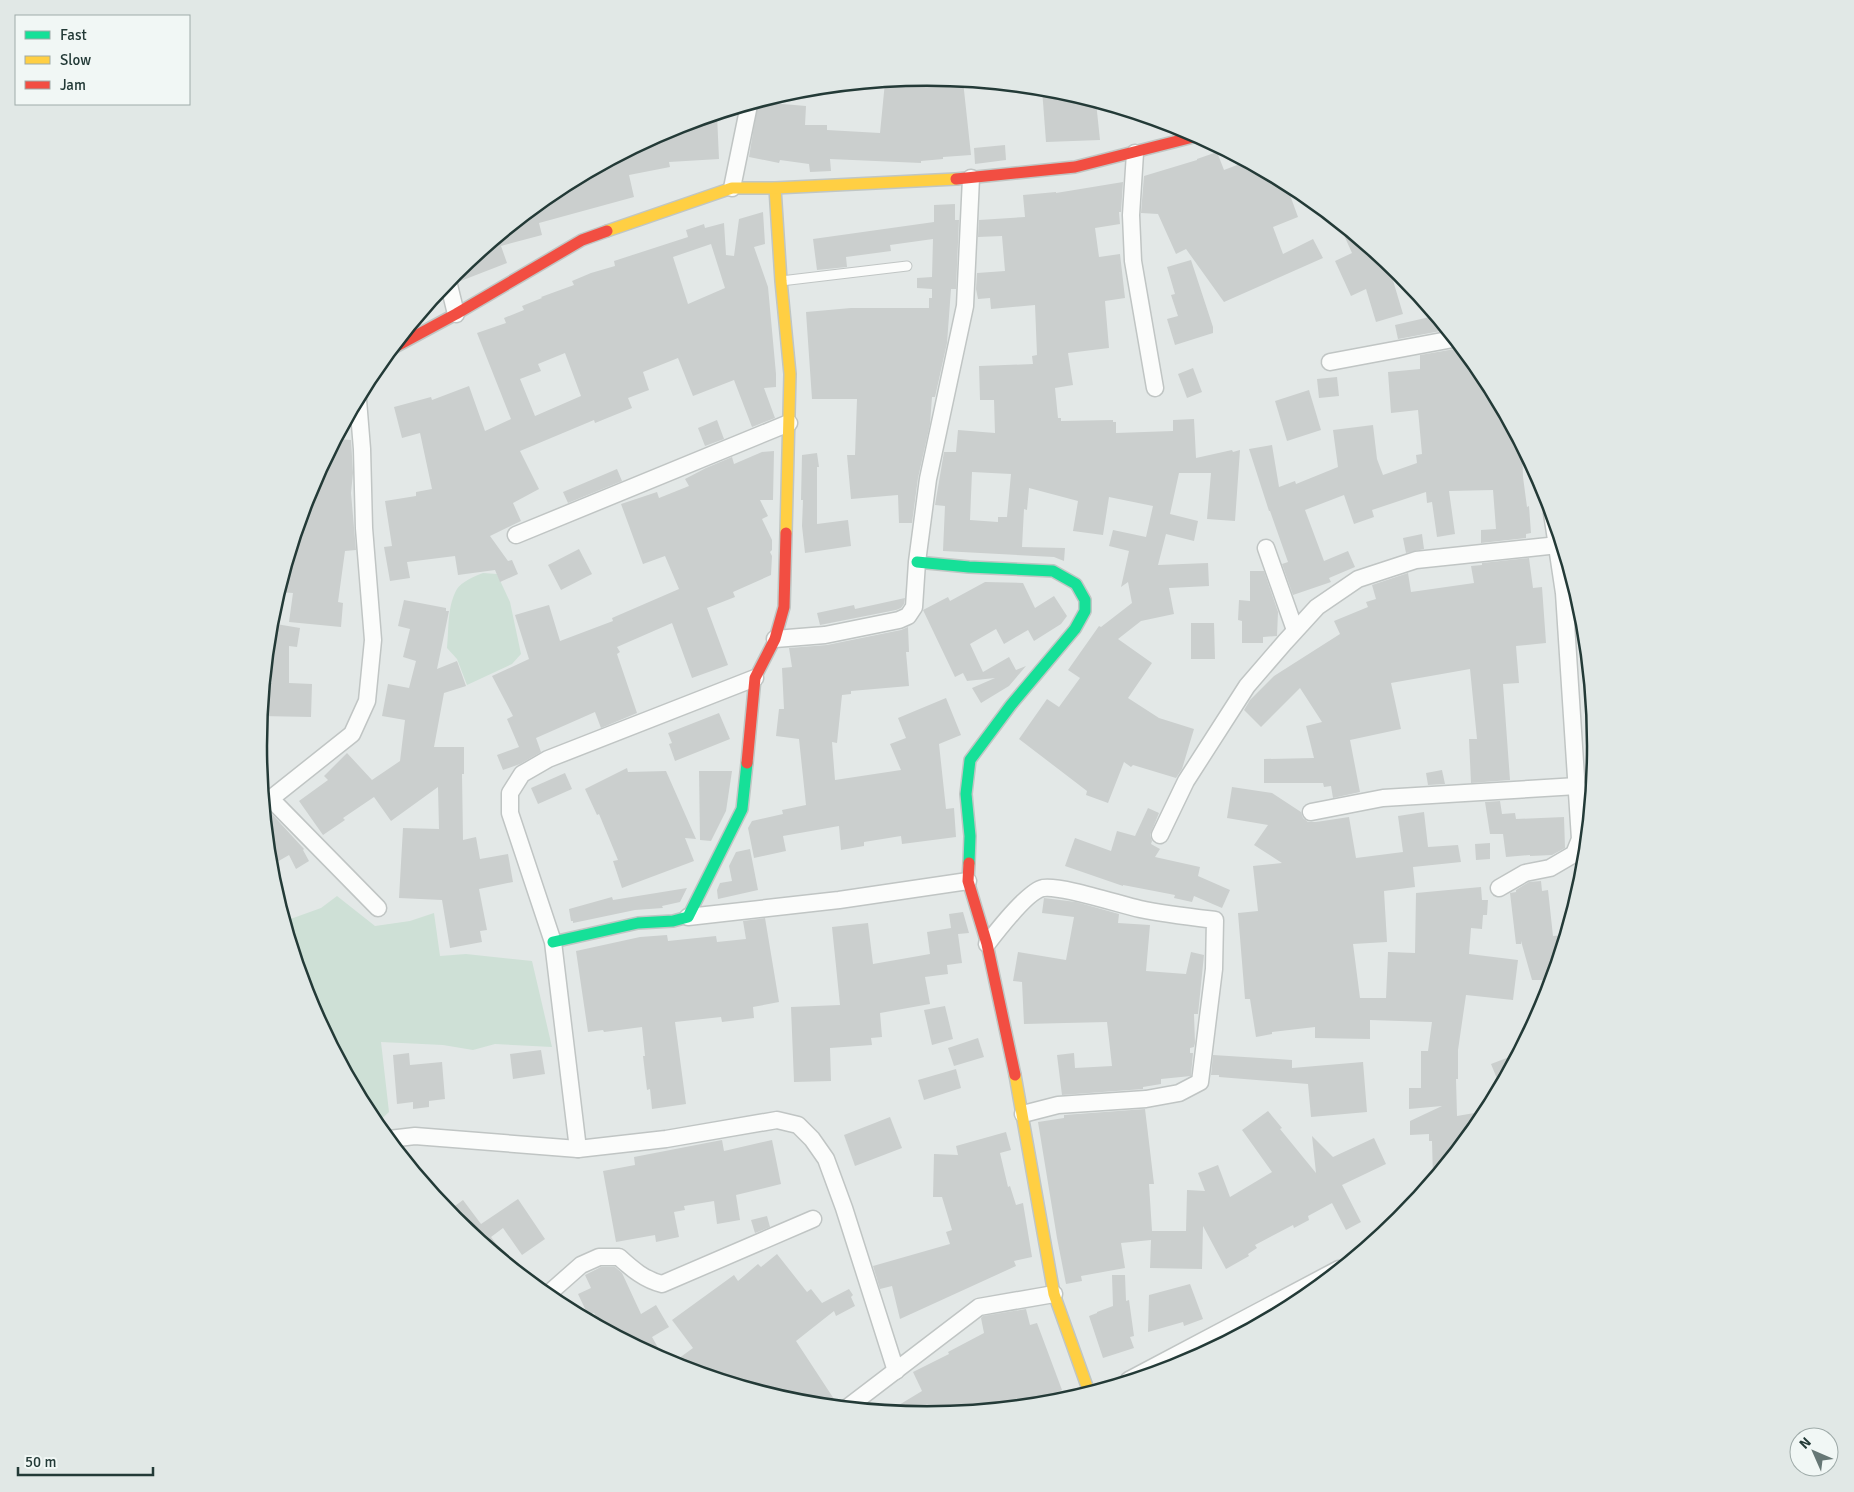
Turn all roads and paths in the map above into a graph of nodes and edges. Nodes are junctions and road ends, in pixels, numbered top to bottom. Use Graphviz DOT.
graph roads {
  1 [pos="748,111"];
  2 [pos="1186,139"];
  3 [pos="1135,153"];
  4 [pos="971,178"];
  5 [pos="732,188"];
  6 [pos="776,188"];
  7 [pos="908,266"];
  8 [pos="781,281"];
  9 [pos="450,290"];
  10 [pos="456,314"];
  11 [pos="1447,340"];
  12 [pos="407,341"];
  13 [pos="1330,362"];
  14 [pos="1154,388"];
  15 [pos="359,411"];
  16 [pos="789,423"];
  17 [pos="516,535"];
  18 [pos="1556,546"];
  19 [pos="1266,548"];
  20 [pos="1560,561"];
  21 [pos="917,562"];
  22 [pos="1295,630"];
  23 [pos="775,639"];
  24 [pos="755,678"];
  25 [pos="1577,786"];
  26 [pos="270,799"];
  27 [pos="270,803"];
  28 [pos="1311,812"];
  29 [pos="1160,835"];
  30 [pos="1580,838"];
  31 [pos="1580,840"];
  32 [pos="968,881"];
  33 [pos="1499,888"];
  34 [pos="378,908"];
  35 [pos="688,917"];
  36 [pos="553,942"];
  37 [pos="987,944"];
  38 [pos="1024,1114"];
  39 [pos="397,1138"];
  40 [pos="578,1149"];
  41 [pos="813,1219"];
  42 [pos="1304,1287"];
  43 [pos="553,1290"];
  44 [pos="1054,1294"];
  45 [pos="1163,1362"];
  46 [pos="896,1371"];
  47 [pos="1087,1386"];
  48 [pos="856,1401"];
  1 -- 5 [label="street"];
  2 -- 3 [label="street"];
  3 -- 4 [label="street"];
  3 -- 14 [label="street"];
  4 -- 6 [label="street"];
  4 -- 21 [label="street"];
  5 -- 6 [label="street"];
  5 -- 10 [label="street"];
  6 -- 8 [label="street"];
  7 -- 8 [label="lane"];
  8 -- 16 [label="street"];
  9 -- 10 [label="street"];
  10 -- 12 [label="street"];
  11 -- 13 [label="street"];
  15 -- 26 [label="street"];
  16 -- 17 [label="street"];
  16 -- 23 [label="street"];
  18 -- 22 [label="street"];
  19 -- 22 [label="street"];
  20 -- 25 [label="street"];
  21 -- 23 [label="street"];
  21 -- 32 [label="street"];
  22 -- 29 [label="street"];
  23 -- 24 [label="street"];
  24 -- 35 [label="street"];
  24 -- 36 [label="street"];
  25 -- 28 [label="street"];
  25 -- 30 [label="street"];
  27 -- 34 [label="street"];
  31 -- 33 [label="street"];
  32 -- 35 [label="street"];
  32 -- 37 [label="street"];
  35 -- 36 [label="street"];
  36 -- 40 [label="street"];
  37 -- 38 [label="street"];
  37 -- 38 [label="street"];
  38 -- 44 [label="street"];
  39 -- 40 [label="street"];
  40 -- 46 [label="street"];
  41 -- 43 [label="street"];
  42 -- 45 [label="street"];
  44 -- 46 [label="street"];
  44 -- 47 [label="street"];
  46 -- 48 [label="street"];
}
